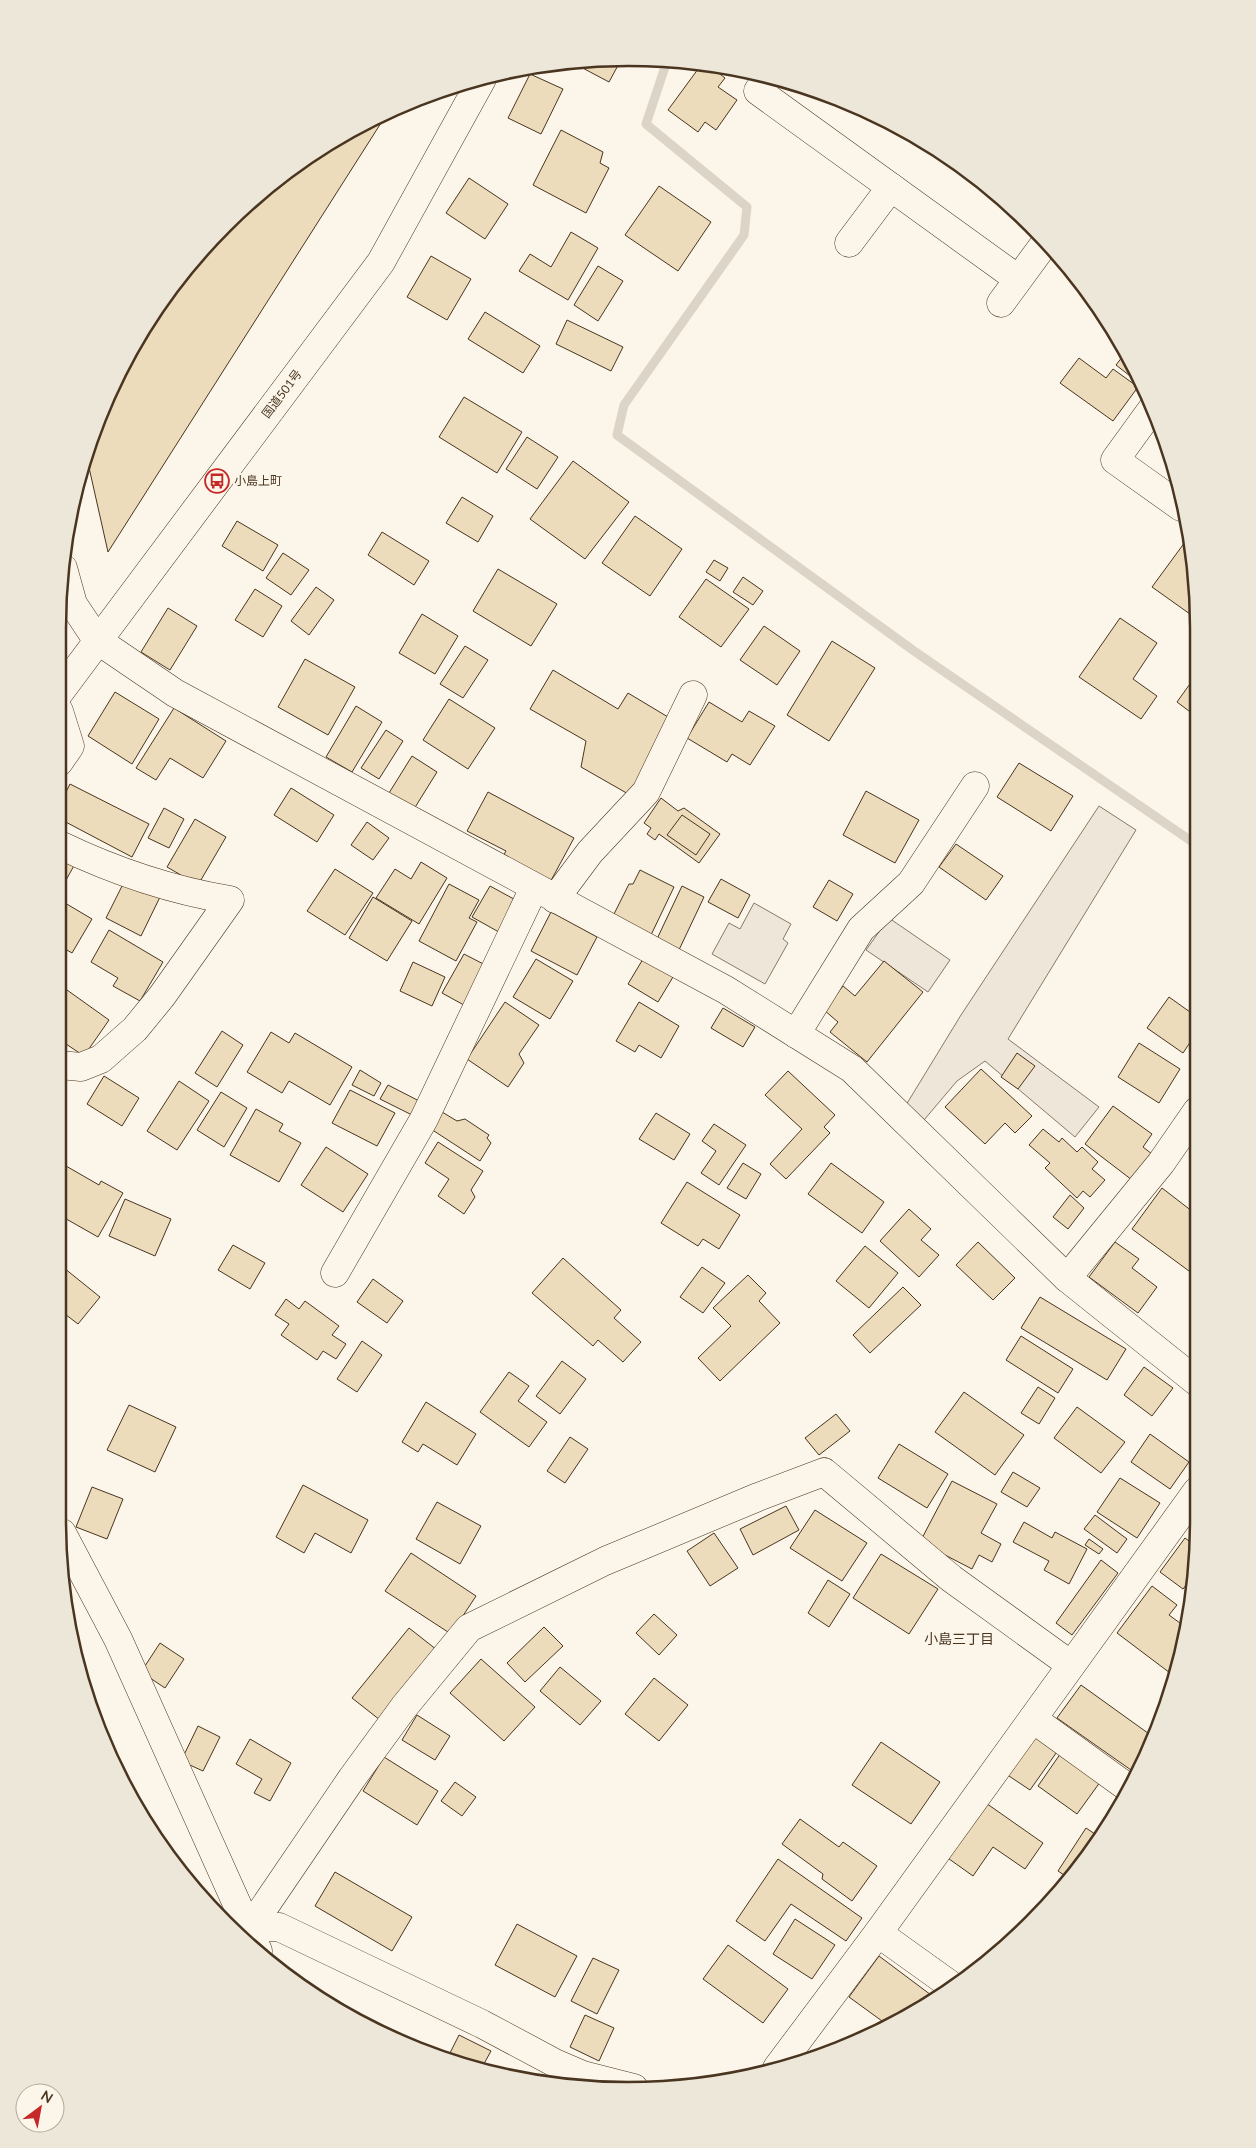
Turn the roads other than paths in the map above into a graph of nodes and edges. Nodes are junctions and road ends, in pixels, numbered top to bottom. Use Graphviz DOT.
graph roads {
  1 [pos="764,83"];
  2 [pos="478,87"];
  3 [pos="890,187"];
  4 [pos="850,243"];
  5 [pos="1041,248"];
  6 [pos="1018,280"];
  7 [pos="1001,303"];
  8 [pos="1148,415"];
  9 [pos="1176,503"];
  10 [pos="68,585"];
  11 [pos="97,640"];
  12 [pos="66,683"];
  13 [pos="692,695"];
  14 [pos="66,733"];
  15 [pos="66,752"];
  16 [pos="975,786"];
  17 [pos="66,848"];
  18 [pos="544,893"];
  19 [pos="796,1034"];
  20 [pos="66,1066"];
  21 [pos="1190,1121"];
  22 [pos="335,1273"];
  23 [pos="1067,1278"];
  24 [pos="1190,1376"];
  25 [pos="1190,1501"];
  26 [pos="67,1542"];
  27 [pos="70,1580"];
  28 [pos="118,1639"];
  29 [pos="1071,1665"];
  30 [pos="1033,1719"];
  31 [pos="1123,1784"];
  32 [pos="878,1933"];
  33 [pos="253,1938"];
  34 [pos="254,1939"];
  35 [pos="947,1982"];
  36 [pos="783,2060"];
  37 [pos="608,2081"];
  1 -- 3 [label="main road"];
  2 -- 11 [label="main road, 国道501号"];
  3 -- 4 [label="main road"];
  3 -- 6 [label="main road"];
  5 -- 6 [label="main road"];
  6 -- 7 [label="main road"];
  8 -- 9 [label="main road"];
  10 -- 11 [label="main road"];
  11 -- 12 [label="main road, 国道501号"];
  11 -- 18 [label="main road"];
  13 -- 18 [label="main road"];
  14 -- 15 [label="main road"];
  16 -- 19 [label="main road"];
  17 -- 20 [label="main road"];
  18 -- 19 [label="main road"];
  18 -- 22 [label="main road"];
  19 -- 23 [label="main road"];
  21 -- 23 [label="main road"];
  23 -- 24 [label="main road"];
  25 -- 29 [label="main road"];
  26 -- 28 [label="main road"];
  27 -- 28 [label="main road"];
  28 -- 33 [label="main road"];
  29 -- 30 [label="main road"];
  29 -- 34 [label="main road"];
  30 -- 31 [label="main road"];
  30 -- 32 [label="main road"];
  32 -- 35 [label="main road"];
  32 -- 36 [label="main road"];
  34 -- 37 [label="main road"];
}
